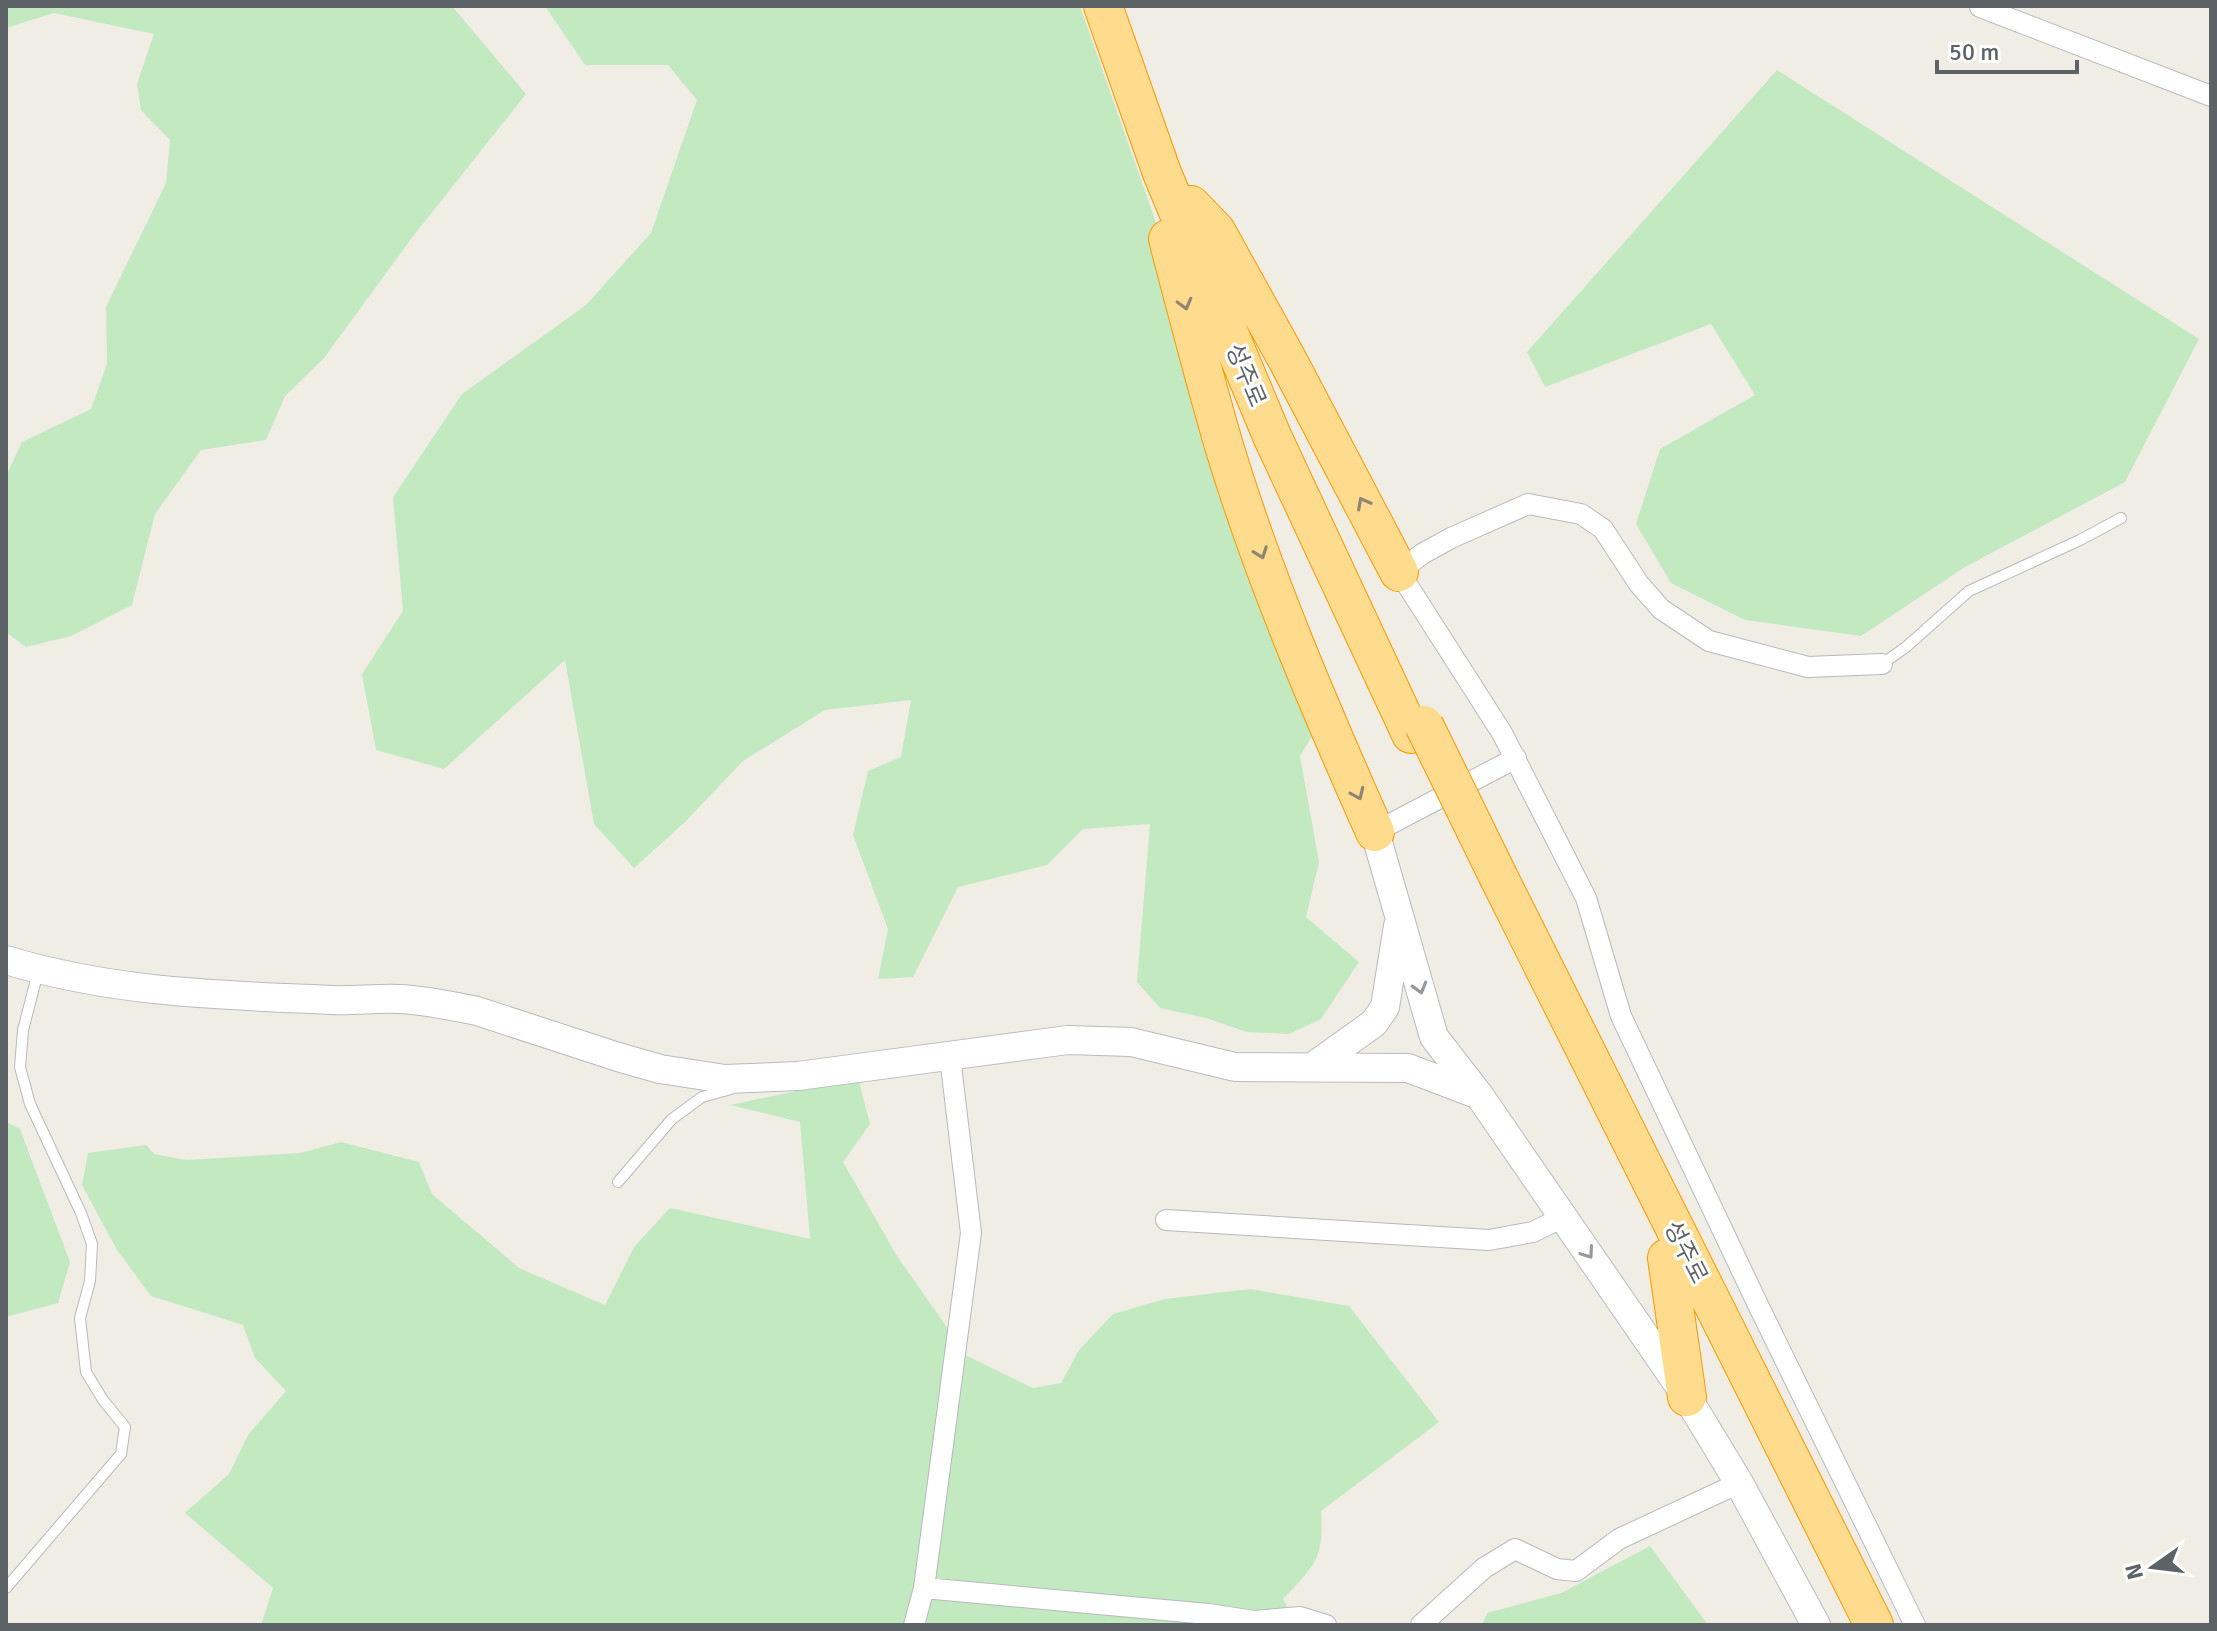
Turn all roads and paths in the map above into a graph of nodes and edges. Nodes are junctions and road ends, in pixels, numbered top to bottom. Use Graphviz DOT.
graph roads {
  1 [pos="1103,6"];
  2 [pos="1118,6"];
  3 [pos="1980,7"];
  4 [pos="2211,96"];
  5 [pos="1162,173"];
  6 [pos="1191,205"];
  7 [pos="2121,518"];
  8 [pos="1399,572"];
  9 [pos="1882,664"];
  10 [pos="1418,730"];
  11 [pos="1516,758"];
  12 [pos="1375,832"];
  13 [pos="1493,882"];
  14 [pos="1399,919"];
  15 [pos="6,960"];
  16 [pos="39,970"];
  17 [pos="950,1057"];
  18 [pos="1314,1066"];
  19 [pos="764,1079"];
  20 [pos="1479,1095"];
  21 [pos="618,1182"];
  22 [pos="1563,1217"];
  23 [pos="1166,1220"];
  24 [pos="1667,1258"];
  25 [pos="1687,1397"];
  26 [pos="1739,1483"];
  27 [pos="6,1588"];
  28 [pos="924,1588"];
  29 [pos="914,1625"];
  30 [pos="1326,1625"];
  31 [pos="1421,1625"];
  32 [pos="1816,1625"];
  33 [pos="1854,1625"];
  34 [pos="1874,1625"];
  35 [pos="1915,1625"];
  1 -- 5 [label="highway, 성주로"];
  2 -- 6 [label="highway, 성주로"];
  3 -- 4 [label="street"];
  5 -- 10 [label="highway, 성주로"];
  5 -- 12 [label="highway, one-way"];
  8 -- 6 [label="highway, one-way"];
  6 -- 10 [label="highway, 성주로"];
  7 -- 9 [label="lane"];
  8 -- 9 [label="street"];
  8 -- 11 [label="street"];
  10 -- 13 [label="highway, bridge"];
  11 -- 12 [label="street"];
  11 -- 35 [label="street"];
  12 -- 14 [label="street"];
  13 -- 24 [label="highway, 성주로"];
  13 -- 34 [label="highway, 성주로"];
  14 -- 18 [label="street"];
  14 -- 20 [label="street, one-way"];
  15 -- 16 [label="street"];
  16 -- 19 [label="street"];
  16 -- 27 [label="lane"];
  17 -- 18 [label="street"];
  17 -- 19 [label="street"];
  17 -- 28 [label="street"];
  18 -- 20 [label="street"];
  19 -- 21 [label="lane"];
  20 -- 22 [label="street"];
  22 -- 23 [label="street"];
  22 -- 25 [label="street, one-way"];
  24 -- 25 [label="highway"];
  24 -- 33 [label="highway, 성주로"];
  25 -- 26 [label="street"];
  26 -- 31 [label="street"];
  26 -- 32 [label="street"];
  28 -- 29 [label="street"];
  28 -- 30 [label="street"];
}
